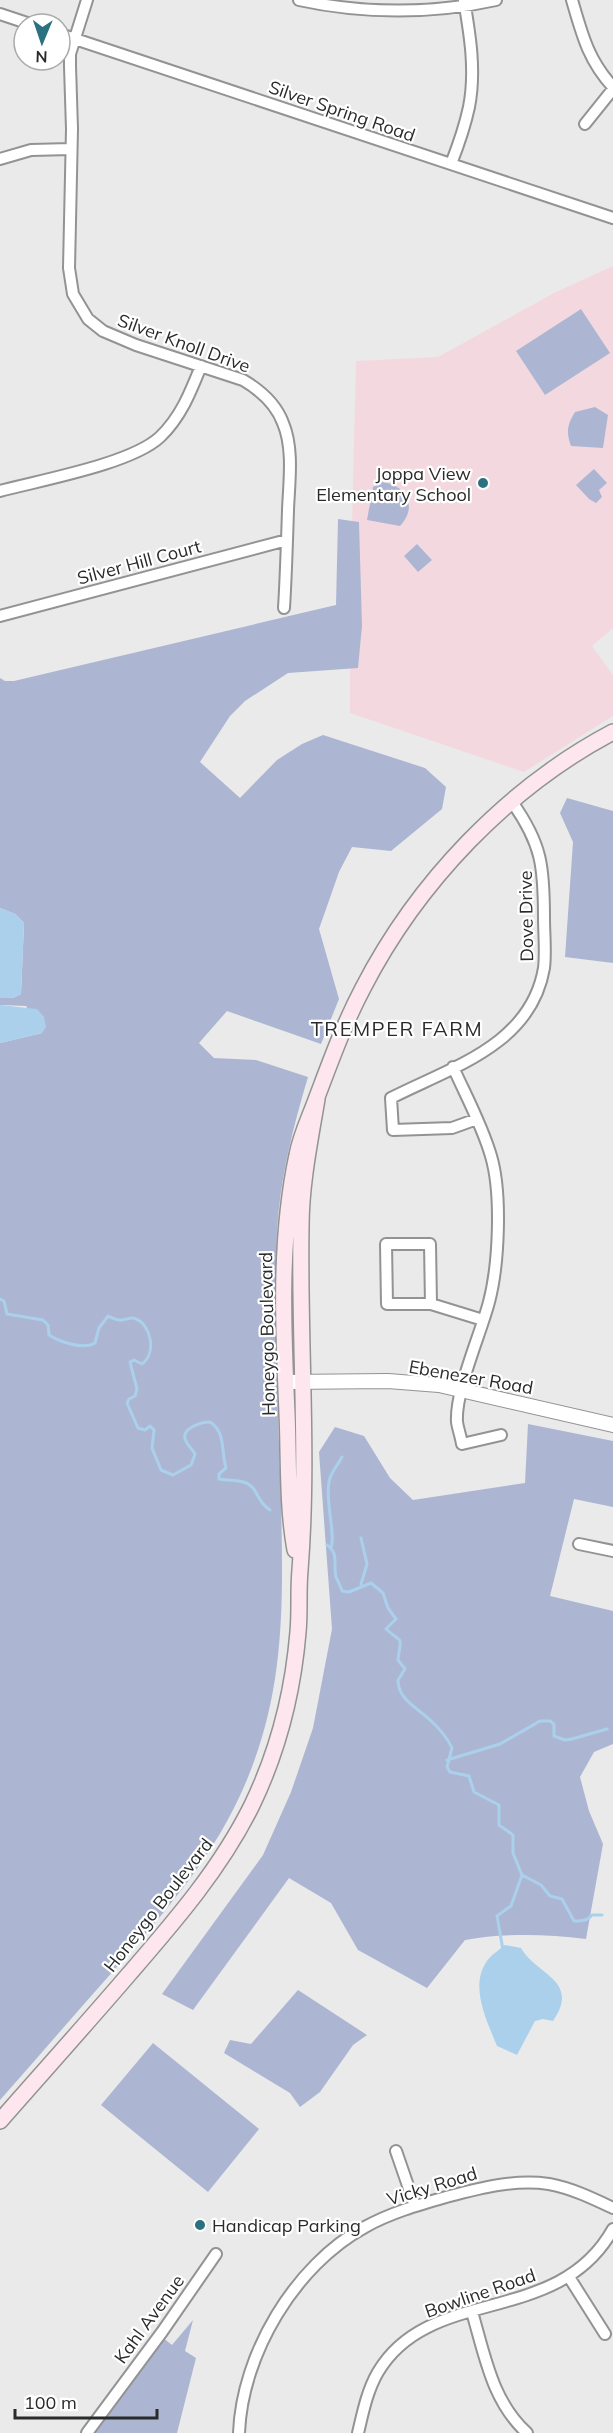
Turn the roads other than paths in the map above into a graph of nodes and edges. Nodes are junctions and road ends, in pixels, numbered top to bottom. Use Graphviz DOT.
graph roads {
  1 [pos="87,0"];
  2 [pos="299,0"];
  3 [pos="496,0"];
  4 [pos="572,0"];
  5 [pos="465,3"];
  6 [pos="72,37"];
  7 [pos="75,38"];
  8 [pos="613,88"];
  9 [pos="585,124"];
  10 [pos="71,149"];
  11 [pos="0,159"];
  12 [pos="451,164"];
  13 [pos="613,218"];
  14 [pos="201,366"];
  15 [pos="0,491"];
  16 [pos="287,540"];
  17 [pos="284,608"];
  18 [pos="0,616"];
  19 [pos="613,732"];
  20 [pos="512,802"];
  21 [pos="453,1067"];
  22 [pos="317,1099"];
  23 [pos="477,1119"];
  24 [pos="431,1304"];
  25 [pos="483,1320"];
  26 [pos="303,1382"];
  27 [pos="286,1383"];
  28 [pos="462,1390"];
  29 [pos="613,1425"];
  30 [pos="501,1435"];
  31 [pos="579,1544"];
  32 [pos="613,1551"];
  33 [pos="299,1574"];
  34 [pos="0,2121"];
  35 [pos="396,2151"];
  36 [pos="415,2206"];
  37 [pos="613,2208"];
  38 [pos="613,2229"];
  39 [pos="216,2254"];
  40 [pos="569,2277"];
  41 [pos="472,2312"];
  42 [pos="605,2334"];
  43 [pos="87,2433"];
  44 [pos="239,2433"];
  45 [pos="358,2433"];
  46 [pos="527,2433"];
  1 -- 7 [label="street, Silver Knoll Drive"];
  2 -- 5 [label="street"];
  3 -- 5 [label="street"];
  4 -- 8 [label="street"];
  5 -- 12 [label="street"];
  6 -- 7 [label="street, Silver Spring Road"];
  7 -- 10 [label="street, Silver Knoll Drive"];
  7 -- 12 [label="street, Silver Spring Road"];
  8 -- 9 [label="street"];
  10 -- 11 [label="street"];
  10 -- 14 [label="street, Silver Knoll Drive"];
  12 -- 13 [label="street, Silver Spring Road"];
  14 -- 15 [label="street"];
  14 -- 16 [label="street, Silver Knoll Drive"];
  16 -- 17 [label="street, Silver Knoll Drive"];
  16 -- 18 [label="street, Silver Hill Court"];
  19 -- 20 [label="main road, Honeygo Boulevard"];
  20 -- 21 [label="street, Dove Drive"];
  20 -- 22 [label="main road, Honeygo Boulevard"];
  21 -- 23 [label="street"];
  21 -- 23 [label="street, Dove Drive"];
  22 -- 26 [label="main road, Honeygo Boulevard"];
  22 -- 27 [label="main road, Honeygo Boulevard"];
  23 -- 25 [label="street"];
  24 -- 24 [label="street"];
  24 -- 25 [label="street"];
  25 -- 28 [label="street"];
  26 -- 27 [label="street, Ebenezer Road"];
  26 -- 28 [label="street, Ebenezer Road"];
  26 -- 33 [label="main road, Honeygo Boulevard"];
  27 -- 33 [label="main road, Honeygo Boulevard"];
  28 -- 29 [label="street, Ebenezer Road"];
  28 -- 30 [label="street"];
  31 -- 32 [label="street"];
  33 -- 34 [label="main road, Honeygo Boulevard"];
  35 -- 36 [label="street"];
  36 -- 37 [label="street, Vicky Road"];
  36 -- 44 [label="street, Vicky Road"];
  38 -- 40 [label="street, Bowline Road"];
  39 -- 43 [label="street, Kahl Avenue"];
  40 -- 41 [label="street, Bowline Road"];
  40 -- 42 [label="street"];
  41 -- 45 [label="street, Bowline Road"];
  41 -- 46 [label="street"];
}
